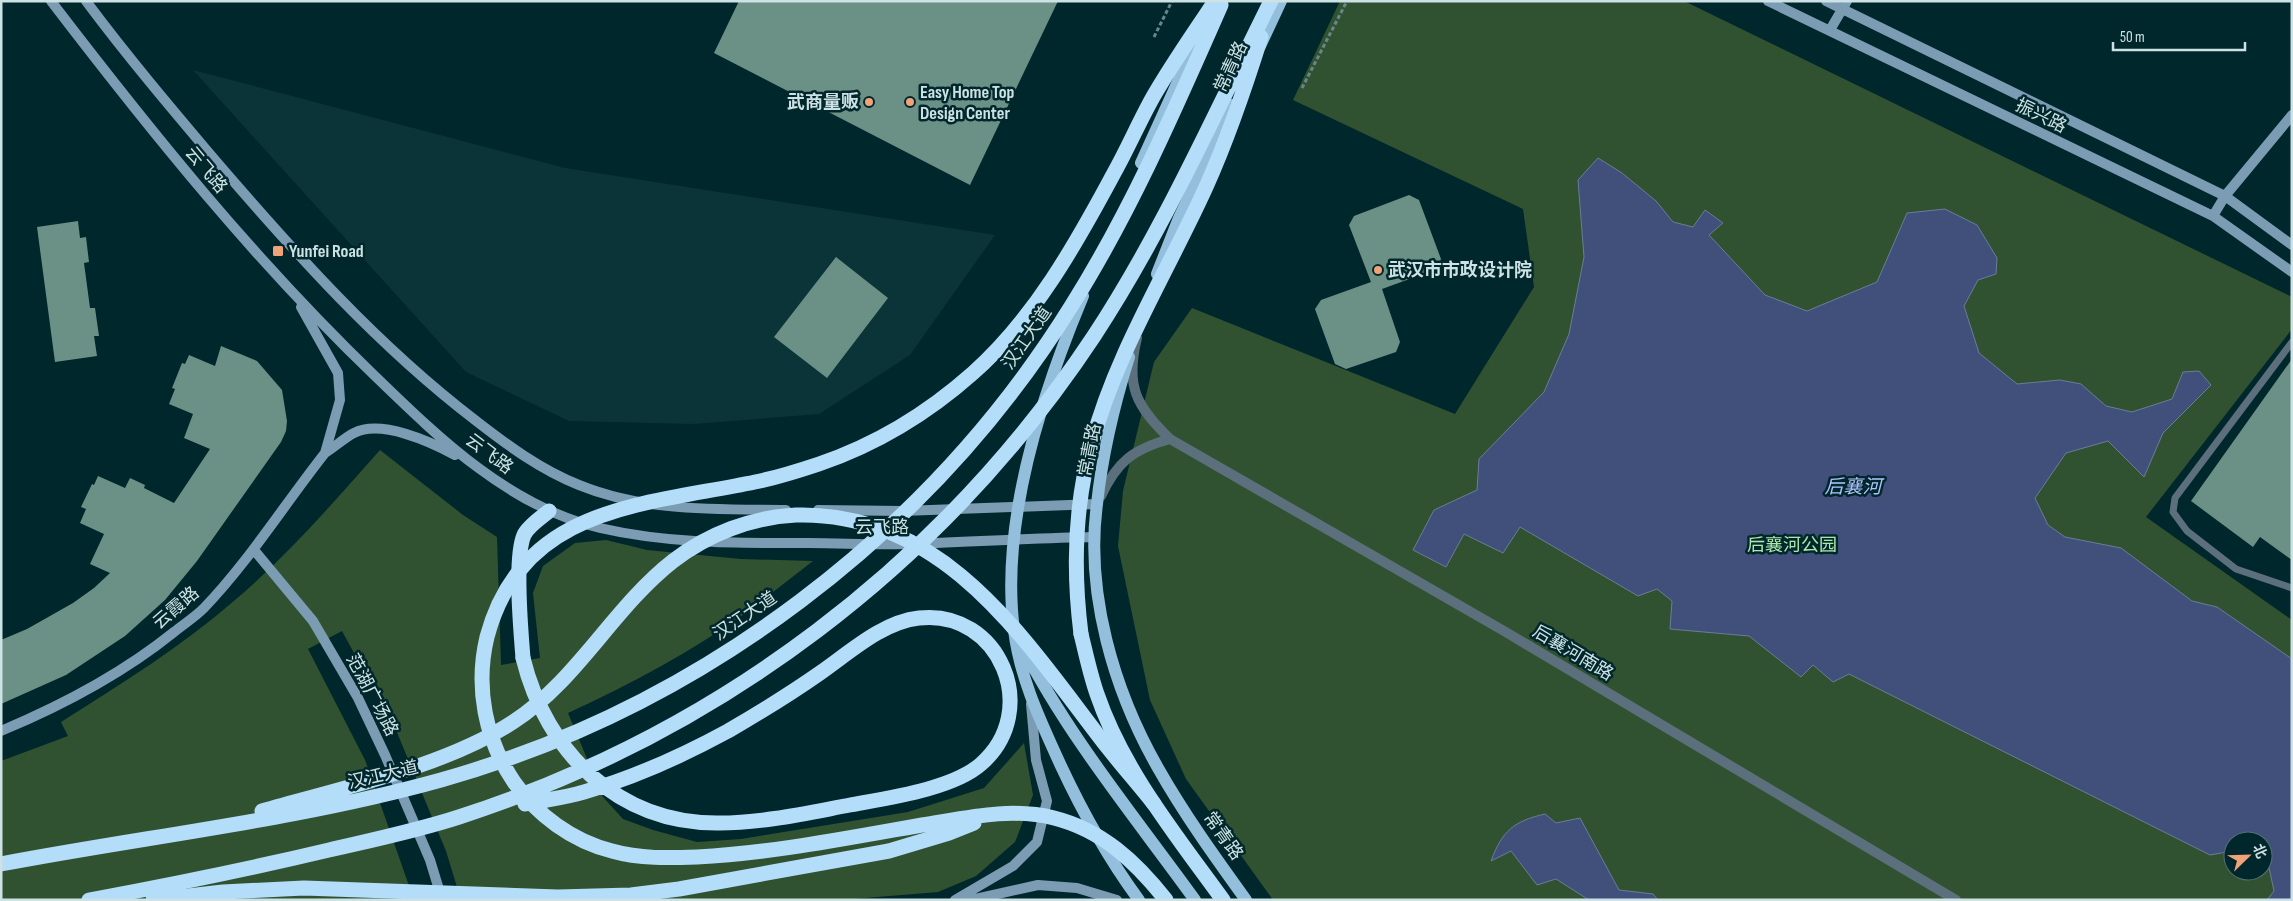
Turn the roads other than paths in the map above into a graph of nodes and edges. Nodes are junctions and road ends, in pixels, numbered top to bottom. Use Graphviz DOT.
graph roads {
  1 [pos="51,1"];
  2 [pos="86,1"];
  3 [pos="1214,1"];
  4 [pos="1223,1"];
  5 [pos="1272,1"];
  6 [pos="1281,1"];
  7 [pos="1768,1"];
  8 [pos="1826,1"];
  9 [pos="1844,5"];
  10 [pos="1830,30"];
  11 [pos="2292,115"];
  12 [pos="2225,196"];
  13 [pos="2213,216"];
  14 [pos="2292,245"];
  15 [pos="2292,272"];
  16 [pos="293,293"];
  17 [pos="1146,300"];
  18 [pos="2292,342"];
  19 [pos="1170,440"];
  20 [pos="325,454"];
  21 [pos="474,465"];
  22 [pos="1096,504"];
  23 [pos="1018,508"];
  24 [pos="549,511"];
  25 [pos="1095,536"];
  26 [pos="1013,539"];
  27 [pos="254,550"];
  28 [pos="2292,588"];
  29 [pos="1014,631"];
  30 [pos="1031,701"];
  31 [pos="1,732"];
  32 [pos="1154,804"];
  33 [pos="996,814"];
  34 [pos="455,818"];
  35 [pos="186,833"];
  36 [pos="1,864"];
  37 [pos="89,900"];
  38 [pos="153,900"];
  39 [pos="442,900"];
  40 [pos="955,900"];
  41 [pos="971,900"];
  42 [pos="1117,900"];
  43 [pos="1139,900"];
  44 [pos="1166,900"];
  45 [pos="1195,900"];
  46 [pos="1223,900"];
  47 [pos="1246,900"];
  48 [pos="1956,900"];
  1 -- 16 [label="street, 云飞路"];
  2 -- 23 [label="street, 云飞路"];
  3 -- 23 [label="main road"];
  3 -- 33 [label="highway, bridge"];
  4 -- 35 [label="highway, 汉江大道, bridge"];
  5 -- 32 [label="highway, bridge"];
  5 -- 34 [label="highway, bridge"];
  6 -- 17 [label="main road, 常青路"];
  7 -- 10 [label="street, 振兴路"];
  8 -- 9 [label="street, 振兴路"];
  9 -- 10 [label="street"];
  9 -- 12 [label="street, 振兴路"];
  10 -- 13 [label="street, 振兴路"];
  11 -- 12 [label="street"];
  12 -- 13 [label="street"];
  12 -- 14 [label="street, 振兴路"];
  13 -- 15 [label="street, 振兴路"];
  16 -- 20 [label="street"];
  16 -- 21 [label="street, 云飞路"];
  17 -- 19 [label="street, 后襄河南路"];
  17 -- 22 [label="main road, 常青路"];
  18 -- 28 [label="lane"];
  19 -- 22 [label="street"];
  19 -- 48 [label="street, 后襄河南路"];
  20 -- 21 [label="street"];
  20 -- 27 [label="street, 云霞路"];
  21 -- 24 [label="street, 云飞路"];
  22 -- 23 [label="street, 云飞路"];
  22 -- 25 [label="main road, 常青路"];
  23 -- 26 [label="main road"];
  24 -- 26 [label="street, 云飞路"];
  24 -- 34 [label="highway, bridge"];
  25 -- 26 [label="street, 云飞路"];
  25 -- 47 [label="main road, 常青路"];
  26 -- 29 [label="main road"];
  27 -- 31 [label="street, 云霞路"];
  27 -- 39 [label="street, 范湖广场路"];
  29 -- 30 [label="main road"];
  29 -- 45 [label="main road"];
  30 -- 40 [label="street"];
  30 -- 43 [label="main road"];
  32 -- 35 [label="highway, bridge"];
  32 -- 46 [label="highway"];
  33 -- 38 [label="highway, bridge"];
  33 -- 44 [label="highway, bridge"];
  34 -- 37 [label="highway, bridge"];
  35 -- 36 [label="highway, 汉江大道, bridge"];
  41 -- 42 [label="street"];
}
